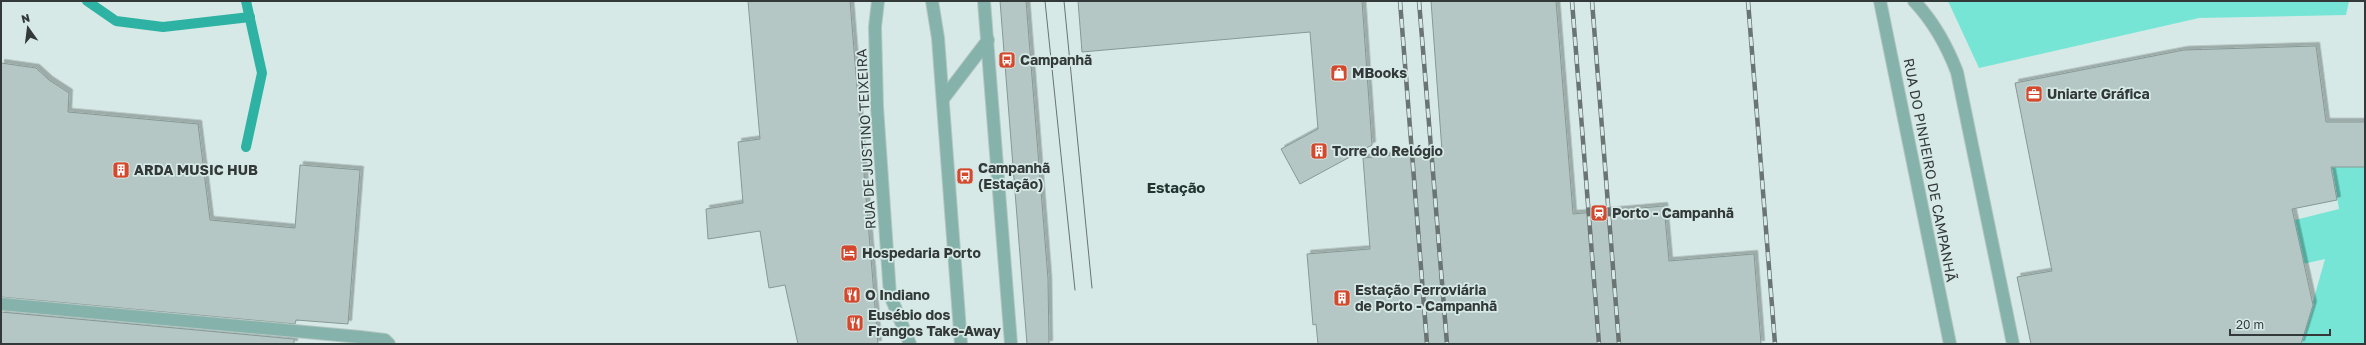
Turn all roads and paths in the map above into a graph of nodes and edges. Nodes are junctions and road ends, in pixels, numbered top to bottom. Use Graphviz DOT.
graph roads {
  1 [pos="878,1"];
  2 [pos="932,1"];
  3 [pos="984,1"];
  4 [pos="1880,1"];
  5 [pos="1914,1"];
  6 [pos="988,40"];
  7 [pos="943,99"];
  8 [pos="1,304"];
  9 [pos="389,344"];
  10 [pos="910,344"];
  11 [pos="961,344"];
  12 [pos="1011,344"];
  13 [pos="1950,344"];
  14 [pos="2013,344"];
  1 -- 10 [label="street, RUA DE JUSTINO TEIXEIRA"];
  2 -- 7 [label="street"];
  3 -- 6 [label="street"];
  4 -- 13 [label="street, RUA DO PINHEIRO DE CAMPANHÃ"];
  5 -- 14 [label="street"];
  6 -- 7 [label="street"];
  6 -- 12 [label="street"];
  7 -- 11 [label="street"];
  8 -- 9 [label="street"];
}
